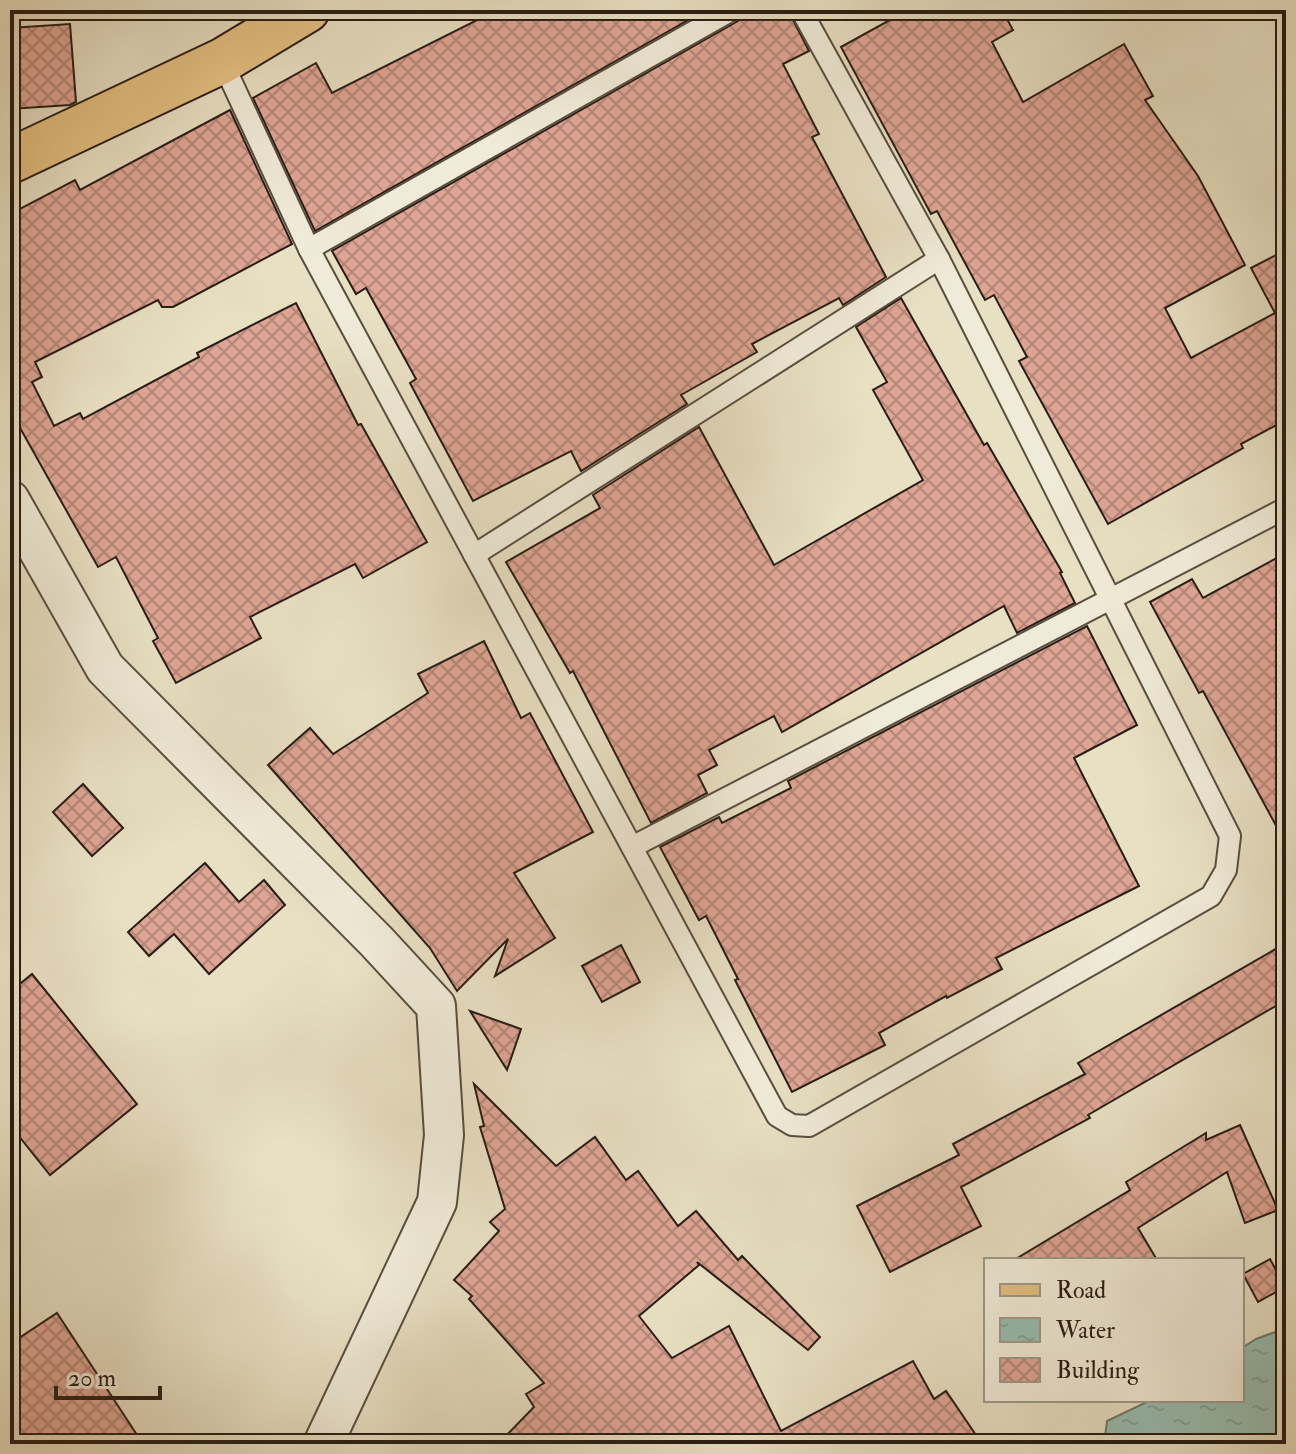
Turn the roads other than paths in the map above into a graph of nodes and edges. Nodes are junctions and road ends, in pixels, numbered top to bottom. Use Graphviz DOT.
graph roads {
  1 [pos="307,10"];
  2 [pos="732,10"];
  3 [pos="801,10"];
  4 [pos="222,61"];
  5 [pos="10,161"];
  6 [pos="309,249"];
  7 [pos="939,259"];
  8 [pos="10,500"];
  9 [pos="1286,508"];
  10 [pos="474,555"];
  11 [pos="1112,599"];
  12 [pos="632,847"];
  13 [pos="323,1444"];
  1 -- 4 [label="main road"];
  2 -- 6 [label="lane"];
  3 -- 7 [label="lane"];
  4 -- 5 [label="main road"];
  4 -- 6 [label="lane"];
  6 -- 10 [label="lane"];
  7 -- 10 [label="lane"];
  7 -- 11 [label="lane"];
  8 -- 13 [label="street"];
  9 -- 11 [label="lane"];
  10 -- 12 [label="lane"];
  11 -- 12 [label="lane"];
  11 -- 12 [label="lane"];
}
